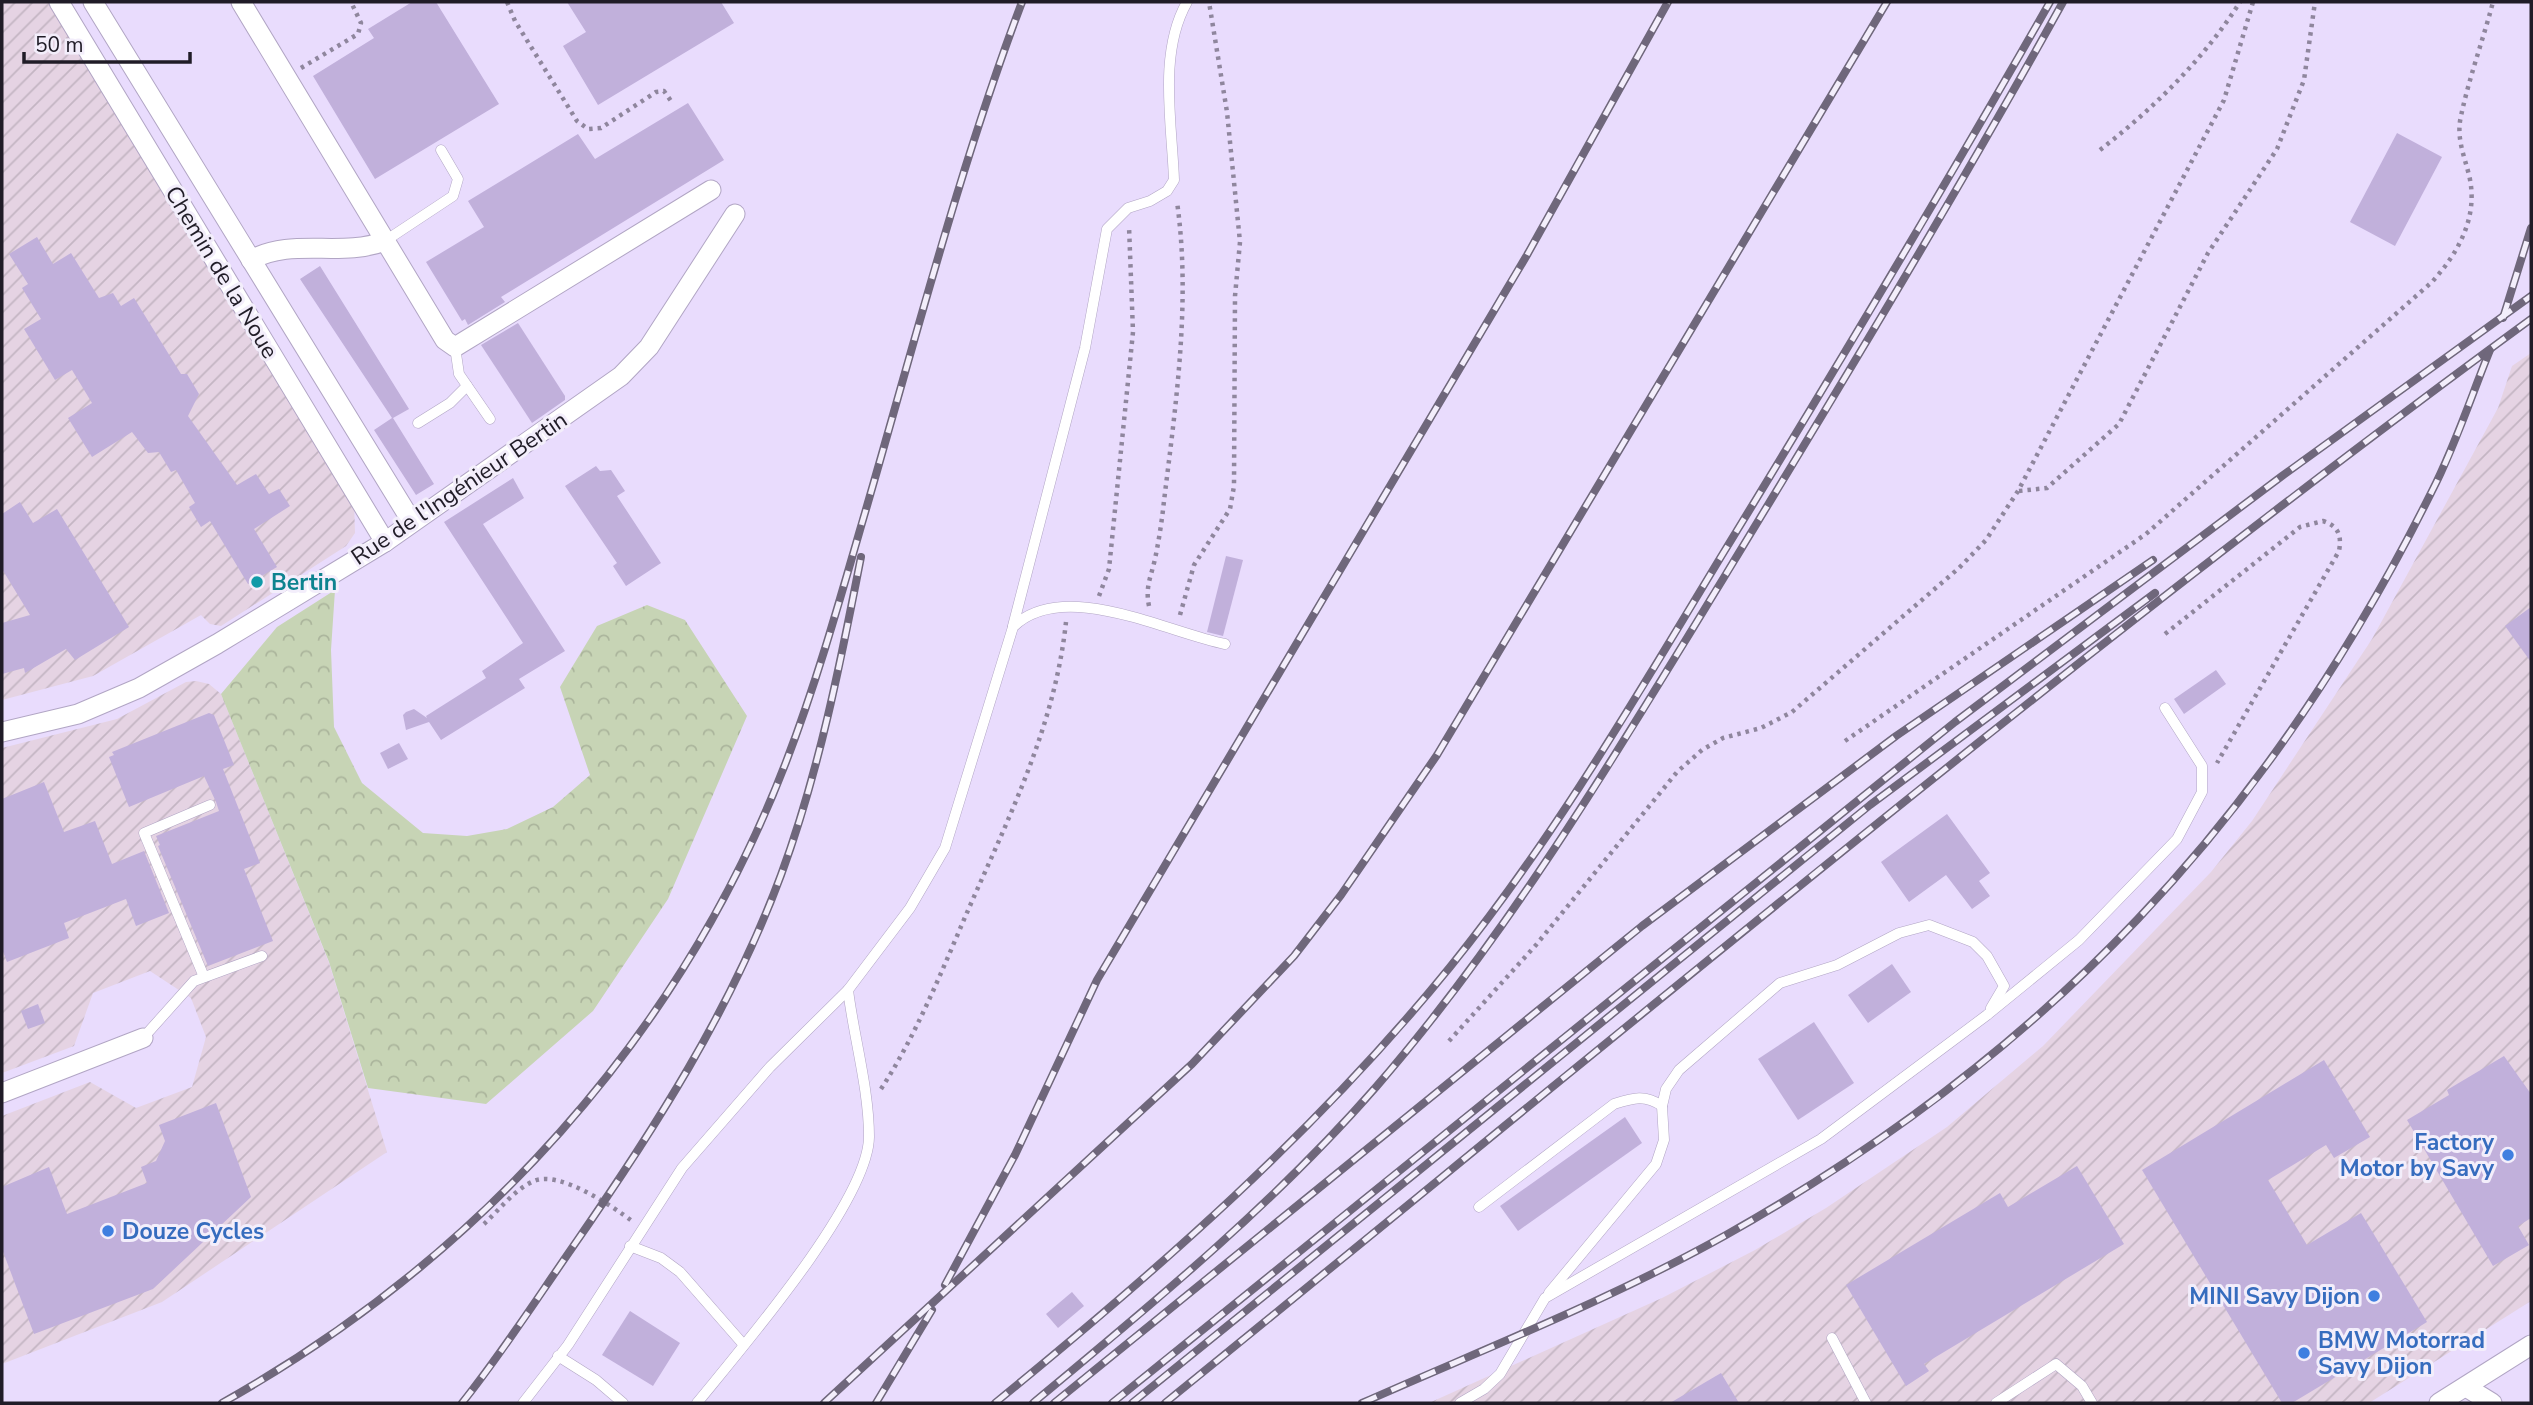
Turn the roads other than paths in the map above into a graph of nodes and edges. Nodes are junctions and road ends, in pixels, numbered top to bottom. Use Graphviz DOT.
graph roads {
  1 [pos="59,2"];
  2 [pos="93,2"];
  3 [pos="242,2"];
  4 [pos="1187,2"];
  5 [pos="441,150"];
  6 [pos="711,190"];
  7 [pos="735,215"];
  8 [pos="385,240"];
  9 [pos="251,260"];
  10 [pos="455,347"];
  11 [pos="467,386"];
  12 [pos="490,419"];
  13 [pos="418,423"];
  14 [pos="411,522"];
  15 [pos="385,542"];
  16 [pos="1013,626"];
  17 [pos="1225,644"];
  18 [pos="2165,708"];
  19 [pos="2,732"];
  20 [pos="210,805"];
  21 [pos="262,956"];
  22 [pos="204,977"];
  23 [pos="848,990"];
  24 [pos="1987,1015"];
  25 [pos="143,1038"];
  26 [pos="2,1093"];
  27 [pos="1662,1106"];
  28 [pos="1479,1208"];
  29 [pos="630,1246"];
  30 [pos="1545,1298"];
  31 [pos="1832,1338"];
  32 [pos="743,1344"];
  33 [pos="2531,1345"];
  34 [pos="558,1356"];
  35 [pos="2466,1387"];
  36 [pos="523,1403"];
  37 [pos="623,1403"];
  38 [pos="697,1403"];
  39 [pos="1460,1403"];
  40 [pos="1866,1403"];
  41 [pos="1996,1403"];
  42 [pos="2092,1403"];
  43 [pos="2439,1403"];
  44 [pos="2492,1403"];
  1 -- 15 [label="street, Chemin de la Noue"];
  2 -- 9 [label="street, Chemin de la Noue"];
  3 -- 8 [label="street"];
  4 -- 16 [label="lane"];
  5 -- 8 [label="lane"];
  6 -- 10 [label="street"];
  7 -- 14 [label="street, Rue de l'Ingénieur Bertin"];
  8 -- 9 [label="street"];
  8 -- 10 [label="street"];
  9 -- 14 [label="street, Chemin de la Noue"];
  10 -- 11 [label="lane"];
  11 -- 12 [label="lane"];
  11 -- 13 [label="lane"];
  14 -- 15 [label="street, Rue de l'Ingénieur Bertin"];
  15 -- 19 [label="street, Rue de l'Ingénieur Bertin"];
  16 -- 17 [label="lane"];
  16 -- 23 [label="lane"];
  18 -- 24 [label="lane"];
  20 -- 22 [label="lane"];
  21 -- 22 [label="lane"];
  22 -- 25 [label="lane"];
  23 -- 29 [label="lane"];
  23 -- 32 [label="lane"];
  24 -- 27 [label="lane"];
  24 -- 30 [label="lane"];
  25 -- 26 [label="street"];
  27 -- 28 [label="lane"];
  27 -- 30 [label="lane"];
  29 -- 32 [label="lane"];
  29 -- 34 [label="lane"];
  30 -- 39 [label="lane"];
  31 -- 40 [label="lane"];
  32 -- 38 [label="lane"];
  33 -- 35 [label="street"];
  34 -- 36 [label="lane"];
  34 -- 37 [label="lane"];
  35 -- 43 [label="street"];
  35 -- 44 [label="street"];
  41 -- 42 [label="lane"];
}
